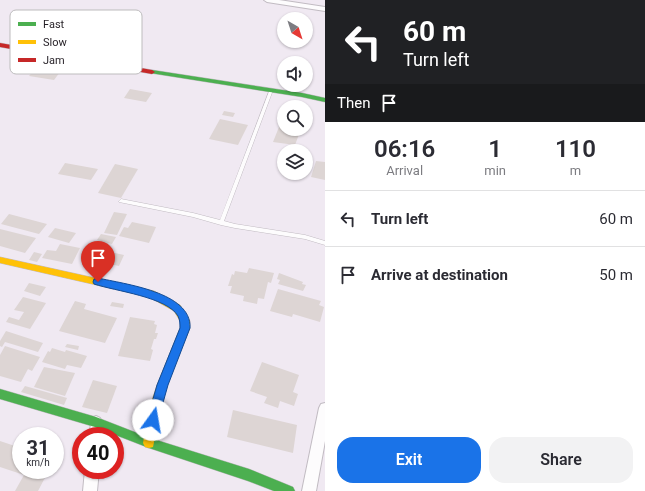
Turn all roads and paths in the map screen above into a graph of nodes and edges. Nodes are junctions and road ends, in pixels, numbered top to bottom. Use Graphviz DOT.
graph roads {
  1 [pos="267,0"];
  2 [pos="325,9"];
  3 [pos="0,45"];
  4 [pos="10,47"];
  5 [pos="142,70"];
  6 [pos="271,90"];
  7 [pos="325,100"];
  8 [pos="121,201"];
  9 [pos="221,223"];
  10 [pos="325,243"];
  11 [pos="0,260"];
  12 [pos="0,394"];
  13 [pos="325,408"];
  14 [pos="96,422"];
  15 [pos="96,427"];
  16 [pos="149,442"];
  17 [pos="91,479"];
  18 [pos="90,491"];
  19 [pos="289,491"];
  20 [pos="309,491"];
  1 -- 2 [label="street"];
  3 -- 4 [label="street"];
  5 -- 6 [label="street"];
  6 -- 7 [label="street"];
  6 -- 9 [label="lane"];
  8 -- 9 [label="lane"];
  9 -- 10 [label="lane"];
  11 -- 16 [label="street"];
  12 -- 14 [label="street"];
  13 -- 20 [label="street"];
  14 -- 15 [label="street"];
  14 -- 16 [label="street"];
  16 -- 19 [label="street"];
  17 -- 18 [label="street"];
}
